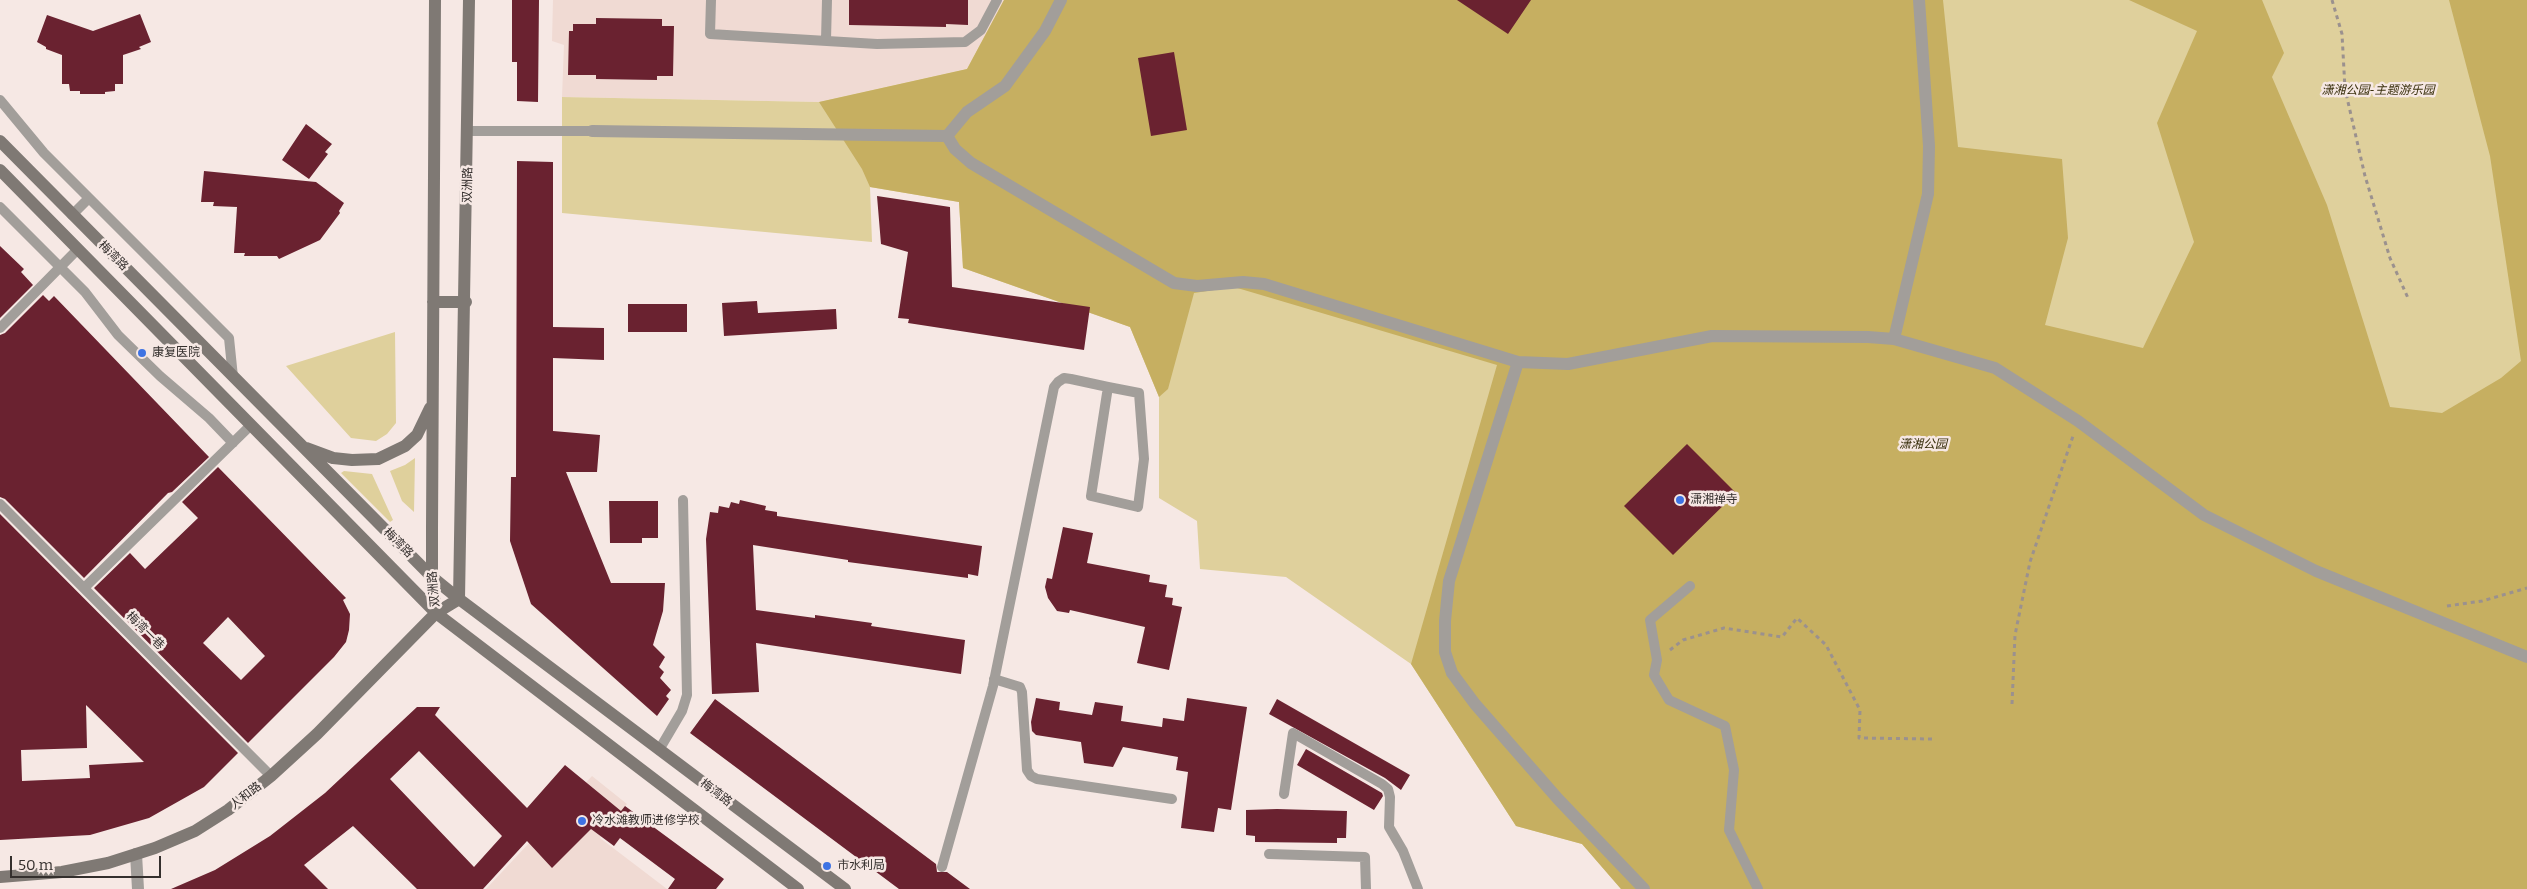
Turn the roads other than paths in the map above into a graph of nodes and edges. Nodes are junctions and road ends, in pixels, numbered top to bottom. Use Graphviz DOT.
graph roads {
  1 [pos="435,0"];
  2 [pos="469,0"];
  3 [pos="711,0"];
  4 [pos="827,0"];
  5 [pos="997,0"];
  6 [pos="1061,0"];
  7 [pos="1919,0"];
  8 [pos="826,40"];
  9 [pos="0,100"];
  10 [pos="469,131"];
  11 [pos="592,131"];
  12 [pos="947,136"];
  13 [pos="0,141"];
  14 [pos="0,170"];
  15 [pos="89,198"];
  16 [pos="0,207"];
  17 [pos="72,215"];
  18 [pos="78,249"];
  19 [pos="60,268"];
  20 [pos="433,302"];
  21 [pos="466,302"];
  22 [pos="0,328"];
  23 [pos="1894,339"];
  24 [pos="1518,362"];
  25 [pos="233,378"];
  26 [pos="1108,386"];
  27 [pos="433,398"];
  28 [pos="250,426"];
  29 [pos="233,442"];
  30 [pos="298,444"];
  31 [pos="683,500"];
  32 [pos="0,504"];
  33 [pos="432,577"];
  34 [pos="1690,586"];
  35 [pos="84,588"];
  36 [pos="459,599"];
  37 [pos="436,613"];
  38 [pos="2527,657"];
  39 [pos="994,679"];
  40 [pos="659,750"];
  41 [pos="271,776"];
  42 [pos="1284,794"];
  43 [pos="1172,798"];
  44 [pos="136,854"];
  45 [pos="1269,854"];
  46 [pos="942,867"];
  47 [pos="0,877"];
  48 [pos="138,889"];
  49 [pos="798,889"];
  50 [pos="845,889"];
  51 [pos="1366,889"];
  52 [pos="1418,889"];
  53 [pos="1644,889"];
  54 [pos="1758,889"];
  1 -- 20 [label="street, 双洲路"];
  2 -- 10 [label="street, 双洲路"];
  3 -- 8 [label="lane"];
  4 -- 8 [label="lane"];
  5 -- 8 [label="lane"];
  6 -- 12 [label="street"];
  7 -- 23 [label="street"];
  9 -- 15 [label="lane"];
  10 -- 11 [label="lane"];
  10 -- 21 [label="street, 双洲路"];
  11 -- 12 [label="street"];
  12 -- 24 [label="street"];
  13 -- 17 [label="street, 梅湾路"];
  14 -- 18 [label="street, 梅湾路"];
  15 -- 17 [label="lane"];
  15 -- 25 [label="lane"];
  16 -- 19 [label="lane"];
  17 -- 25 [label="street, 梅湾路"];
  18 -- 19 [label="lane"];
  18 -- 28 [label="street, 梅湾路"];
  19 -- 22 [label="lane"];
  19 -- 29 [label="lane"];
  20 -- 21 [label="street"];
  20 -- 27 [label="street, 双洲路"];
  21 -- 36 [label="street, 双洲路"];
  23 -- 24 [label="street"];
  23 -- 38 [label="street"];
  24 -- 53 [label="street"];
  25 -- 30 [label="street, 梅湾路"];
  26 -- 26 [label="lane"];
  26 -- 39 [label="lane"];
  27 -- 30 [label="street"];
  27 -- 33 [label="street, 双洲路"];
  28 -- 29 [label="lane"];
  28 -- 37 [label="street, 梅湾路"];
  29 -- 35 [label="lane"];
  30 -- 33 [label="street, 梅湾路"];
  31 -- 40 [label="lane"];
  32 -- 35 [label="lane, 梅湾一巷"];
  33 -- 36 [label="street, 梅湾路"];
  33 -- 37 [label="street, 双洲路"];
  34 -- 54 [label="lane"];
  35 -- 41 [label="lane, 梅湾一巷"];
  36 -- 37 [label="street, 双洲路"];
  36 -- 40 [label="street, 梅湾路"];
  37 -- 41 [label="street, 人和路"];
  37 -- 49 [label="street, 梅湾路"];
  39 -- 43 [label="lane"];
  39 -- 46 [label="lane"];
  40 -- 50 [label="street, 梅湾路"];
  41 -- 44 [label="street, 人和路"];
  42 -- 52 [label="lane"];
  44 -- 47 [label="street, 人和路"];
  44 -- 48 [label="street"];
  45 -- 51 [label="lane"];
}
